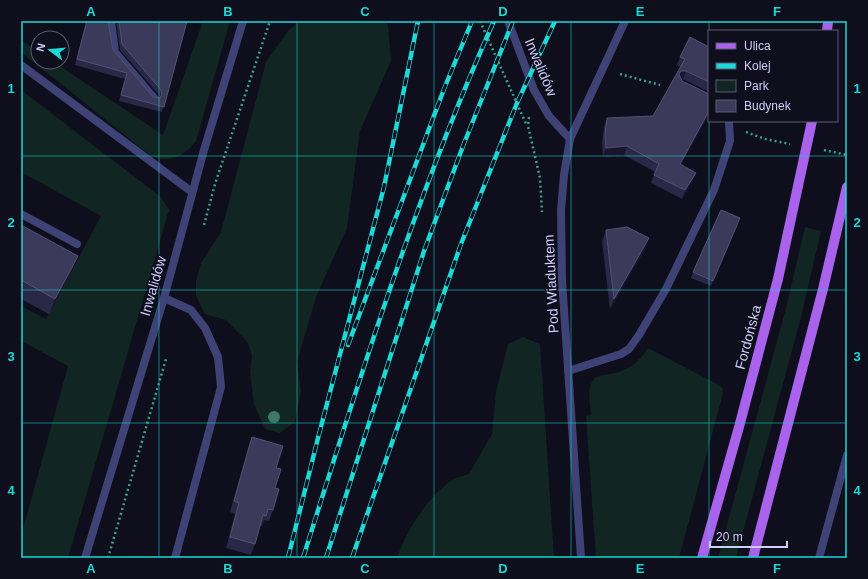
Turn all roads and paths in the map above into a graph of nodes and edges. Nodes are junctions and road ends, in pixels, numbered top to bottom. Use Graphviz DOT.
graph roads {
  1 [pos="111,21"];
  2 [pos="243,21"];
  3 [pos="480,21"];
  4 [pos="508,21"];
  5 [pos="625,21"];
  6 [pos="21,65"];
  7 [pos="603,69"];
  8 [pos="660,85"];
  9 [pos="155,99"];
  10 [pos="729,122"];
  11 [pos="812,122"];
  12 [pos="528,126"];
  13 [pos="570,139"];
  14 [pos="847,187"];
  15 [pos="192,192"];
  16 [pos="21,214"];
  17 [pos="77,244"];
  18 [pos="164,298"];
  19 [pos="568,371"];
  20 [pos="847,455"];
  21 [pos="86,558"];
  22 [pos="175,558"];
  23 [pos="581,558"];
  24 [pos="702,558"];
  25 [pos="753,558"];
  26 [pos="819,558"];
  1 -- 9 [label="street"];
  2 -- 15 [label="street, Inwalidów"];
  3 -- 12 [label="path"];
  4 -- 13 [label="street, Inwalidów"];
  5 -- 7 [label="street, Pod Wiaduktem"];
  6 -- 15 [label="street"];
  7 -- 8 [label="path"];
  7 -- 13 [label="street, Pod Wiaduktem"];
  10 -- 19 [label="street"];
  11 -- 24 [label="main road, Fordońska, bridge"];
  13 -- 19 [label="street, Pod Wiaduktem"];
  14 -- 25 [label="main road"];
  15 -- 18 [label="street, Inwalidów"];
  16 -- 17 [label="street"];
  18 -- 21 [label="street, Inwalidów"];
  18 -- 22 [label="street"];
  19 -- 23 [label="street, Pod Wiaduktem"];
  20 -- 26 [label="street"];
}
